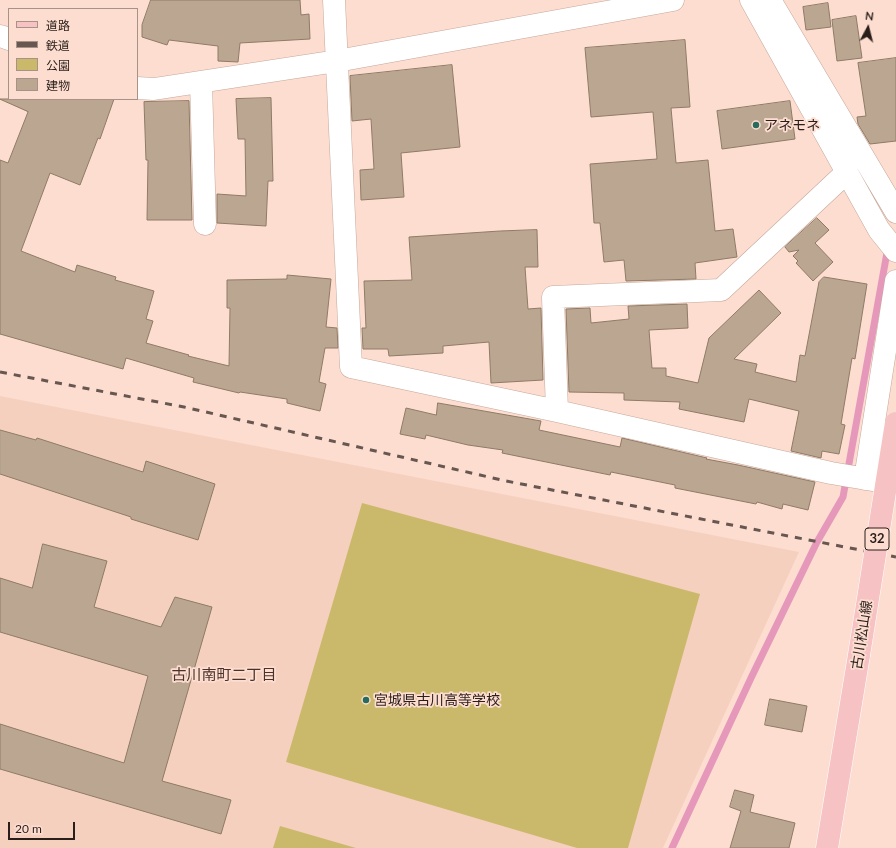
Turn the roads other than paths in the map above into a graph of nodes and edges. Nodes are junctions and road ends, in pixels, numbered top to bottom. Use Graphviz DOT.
graph roads {
  1 [pos="334,0"];
  2 [pos="673,0"];
  3 [pos="751,0"];
  4 [pos="770,0"];
  5 [pos="337,61"];
  6 [pos="201,82"];
  7 [pos="138,88"];
  8 [pos="847,172"];
  9 [pos="896,212"];
  10 [pos="205,224"];
  11 [pos="896,251"];
  12 [pos="896,282"];
  13 [pos="557,411"];
  14 [pos="896,423"];
  15 [pos="863,478"];
  16 [pos="896,484"];
  17 [pos="827,848"];
  1 -- 5 [label="street"];
  2 -- 5 [label="street"];
  3 -- 8 [label="street"];
  4 -- 9 [label="street"];
  5 -- 6 [label="street"];
  5 -- 13 [label="street"];
  6 -- 7 [label="street"];
  6 -- 10 [label="street"];
  8 -- 11 [label="street"];
  8 -- 13 [label="street"];
  12 -- 15 [label="street"];
  13 -- 15 [label="street"];
  14 -- 17 [label="main road, 古川松山線 / 32, bridge"];
  15 -- 16 [label="street"];
}
